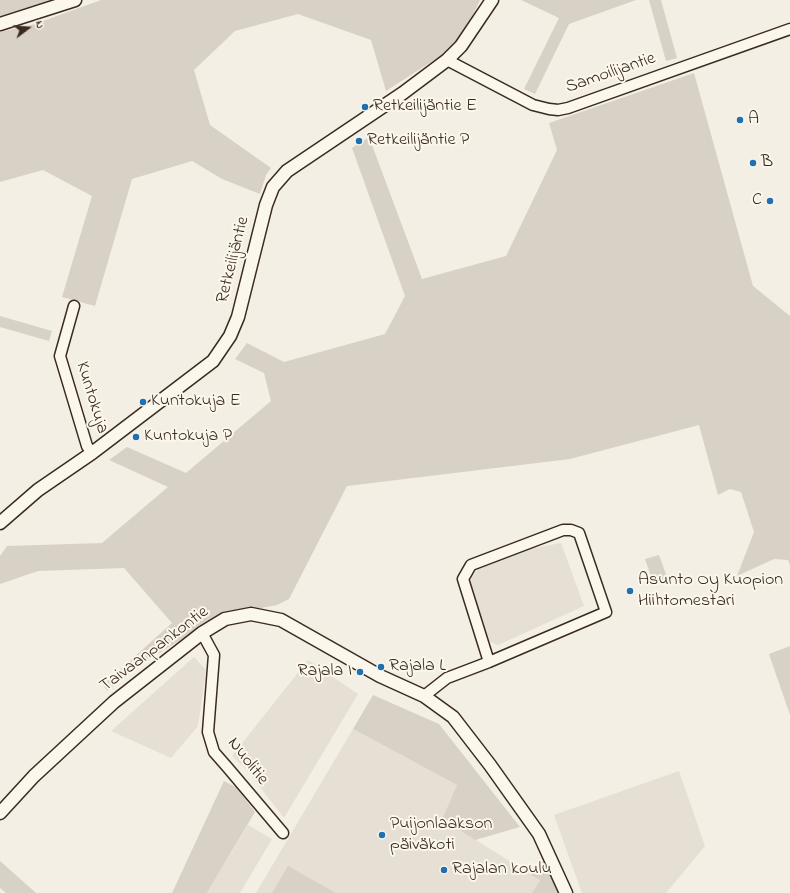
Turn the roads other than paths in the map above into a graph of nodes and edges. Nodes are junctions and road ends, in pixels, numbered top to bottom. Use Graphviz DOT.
graph roads {
  1 [pos="75,0"];
  2 [pos="492,0"];
  3 [pos="0,24"];
  4 [pos="790,29"];
  5 [pos="447,60"];
  6 [pos="74,306"];
  7 [pos="92,453"];
  8 [pos="0,523"];
  9 [pos="202,633"];
  10 [pos="489,662"];
  11 [pos="424,696"];
  12 [pos="0,814"];
  13 [pos="282,833"];
  14 [pos="566,893"];
  1 -- 3 [label="street"];
  2 -- 5 [label="street, Retkeilijäntie"];
  4 -- 5 [label="street, Samoilijantie"];
  5 -- 7 [label="street, Retkeilijäntie"];
  6 -- 7 [label="street, Kuntokuja"];
  7 -- 8 [label="street, Retkeilijäntie"];
  9 -- 11 [label="street, Taivaanpankontie"];
  9 -- 12 [label="street, Taivaanpankontie"];
  9 -- 13 [label="street, Nuolitie"];
  10 -- 10 [label="street"];
  10 -- 11 [label="street"];
  11 -- 14 [label="street, Taivaanpankontie"];
}
